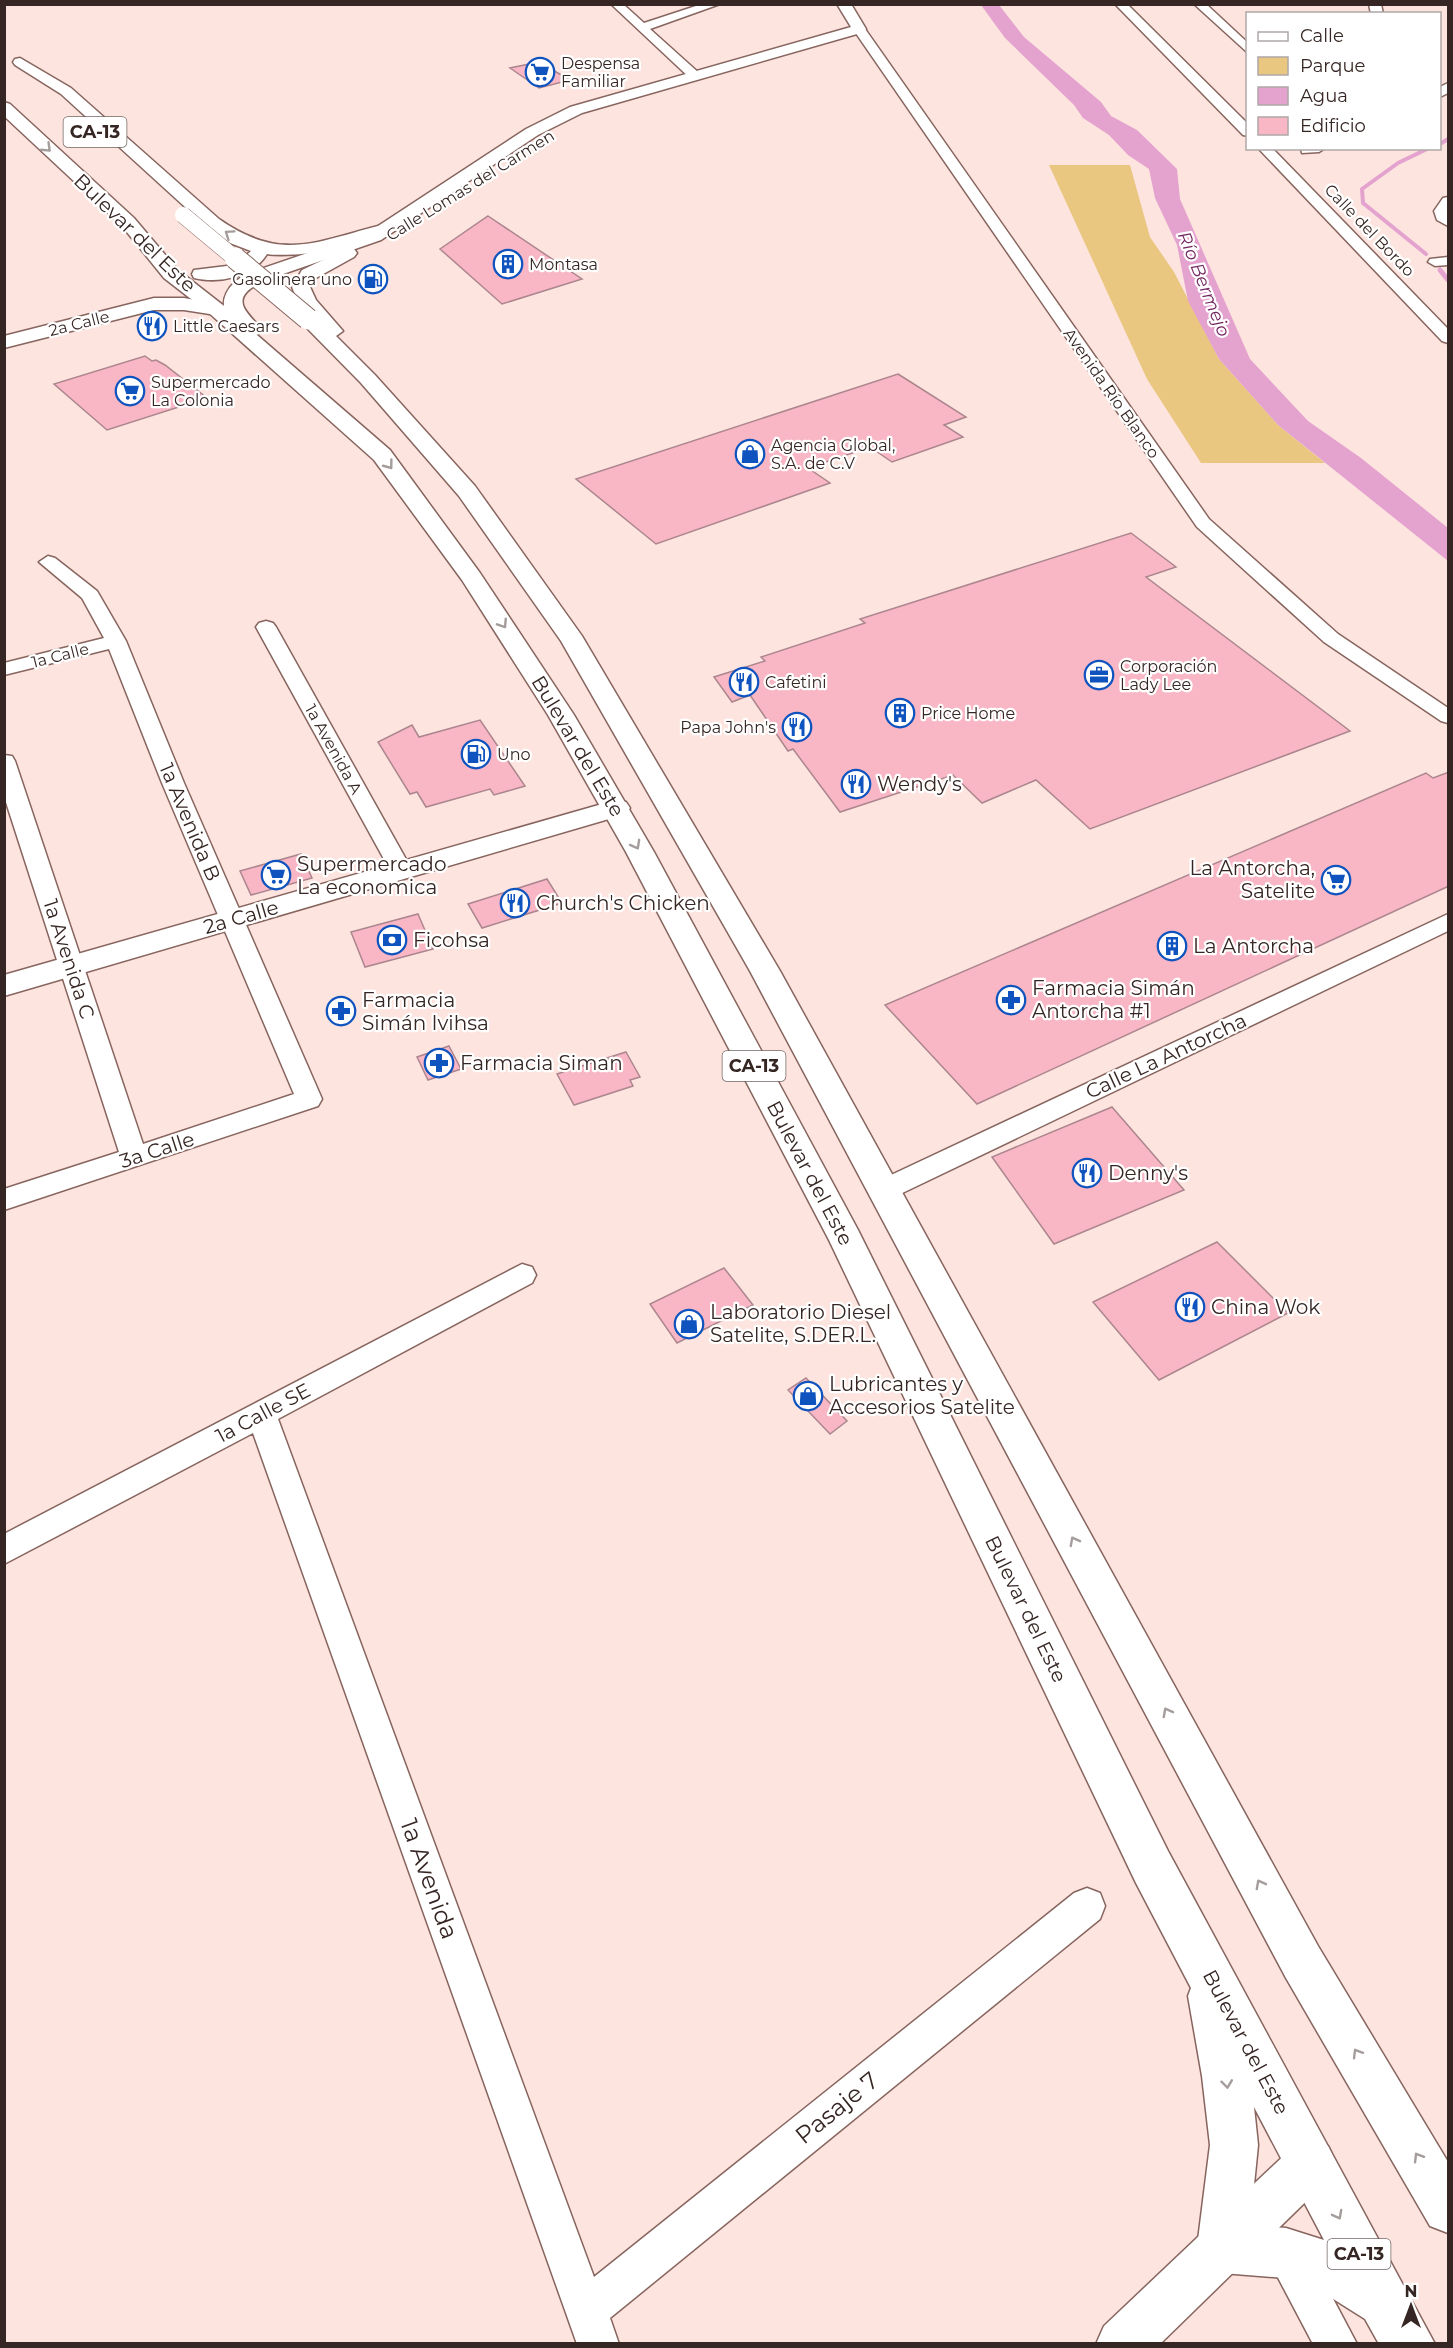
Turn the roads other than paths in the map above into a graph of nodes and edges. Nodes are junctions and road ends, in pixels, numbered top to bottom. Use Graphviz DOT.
graph roads {
  1 [pos="616,4"];
  2 [pos="715,4"];
  3 [pos="844,4"];
  4 [pos="1120,4"];
  5 [pos="1199,4"];
  6 [pos="641,28"];
  7 [pos="858,29"];
  8 [pos="1246,48"];
  9 [pos="4,50"];
  10 [pos="20,62"];
  11 [pos="695,76"];
  12 [pos="4,107"];
  13 [pos="588,108"];
  14 [pos="1246,130"];
  15 [pos="1266,150"];
  16 [pos="1449,201"];
  17 [pos="1449,222"];
  18 [pos="386,229"];
  19 [pos="254,246"];
  20 [pos="348,253"];
  21 [pos="186,274"];
  22 [pos="256,277"];
  23 [pos="154,304"];
  24 [pos="216,309"];
  25 [pos="1449,338"];
  26 [pos="4,342"];
  27 [pos="358,434"];
  28 [pos="48,562"];
  29 [pos="267,627"];
  30 [pos="116,641"];
  31 [pos="573,641"];
  32 [pos="4,669"];
  33 [pos="1449,717"];
  34 [pos="4,761"];
  35 [pos="616,808"];
  36 [pos="401,870"];
  37 [pos="231,920"];
  38 [pos="1449,922"];
  39 [pos="71,966"];
  40 [pos="4,986"];
  41 [pos="309,1099"];
  42 [pos="134,1157"];
  43 [pos="884,1190"];
  44 [pos="4,1200"];
  45 [pos="522,1275"];
  46 [pos="261,1414"];
  47 [pos="4,1550"];
  48 [pos="1087,1906"];
  49 [pos="1205,1965"];
  50 [pos="1311,2163"];
  51 [pos="1449,2208"];
  52 [pos="1222,2248"];
  53 [pos="1286,2253"];
  54 [pos="1383,2301"];
  55 [pos="592,2327"];
  56 [pos="1122,2343"];
  57 [pos="1336,2343"];
  58 [pos="1409,2343"];
  1 -- 6 [label="street"];
  2 -- 6 [label="street"];
  3 -- 7 [label="main road, Avenida Río Blanco"];
  4 -- 14 [label="street"];
  5 -- 8 [label="street"];
  6 -- 11 [label="street"];
  7 -- 11 [label="main road, Calle Lomas del Carmen"];
  7 -- 33 [label="street, Avenida Río Blanco"];
  9 -- 10 [label="main road, CA-13"];
  19 -- 10 [label="main road, one-way"];
  10 -- 31 [label="main road, CA-13, bridge"];
  11 -- 13 [label="main road, Calle Lomas del Carmen"];
  12 -- 21 [label="main road, Bulevar del Este / CA-13, one-way"];
  13 -- 18 [label="main road, Calle Lomas del Carmen"];
  13 -- 20 [label="main road, Calle Lomas del Carmen"];
  15 -- 25 [label="street, Calle del Bordo"];
  16 -- 17 [label="street"];
  18 -- 19 [label="main road"];
  18 -- 22 [label="main road, Calle Lomas del Carmen"];
  19 -- 21 [label="main road"];
  20 -- 22 [label="main road, Calle Lomas del Carmen"];
  20 -- 31 [label="main road"];
  21 -- 22 [label="main road"];
  21 -- 23 [label="main road"];
  21 -- 24 [label="main road, Bulevar del Este / CA-13"];
  22 -- 27 [label="main road"];
  23 -- 24 [label="main road, 2a Calle"];
  23 -- 26 [label="main road, 2a Calle"];
  24 -- 27 [label="main road, Bulevar del Este / CA-13"];
  27 -- 35 [label="main road, Bulevar del Este / CA-13, one-way"];
  28 -- 30 [label="street, 1a Avenida B"];
  29 -- 36 [label="street, 1a Avenida A"];
  30 -- 32 [label="street, 1a Calle"];
  30 -- 37 [label="street, 1a Avenida B"];
  31 -- 43 [label="main road, CA-13"];
  34 -- 39 [label="street, 1a Avenida C"];
  35 -- 36 [label="main road, 2a Calle"];
  35 -- 49 [label="main road, Bulevar del Este / CA-13, one-way"];
  36 -- 37 [label="main road, 2a Calle"];
  37 -- 39 [label="main road, 2a Calle"];
  37 -- 41 [label="street, 1a Avenida B"];
  38 -- 43 [label="street, Calle La Antorcha"];
  39 -- 40 [label="main road, 2a Calle"];
  39 -- 42 [label="street, 1a Avenida C"];
  41 -- 42 [label="street, 3a Calle"];
  42 -- 44 [label="street, 3a Calle"];
  51 -- 43 [label="main road, CA-13, one-way"];
  45 -- 46 [label="street, 1a Calle SE"];
  46 -- 47 [label="street, 1a Calle SE"];
  46 -- 55 [label="street, 1a Avenida"];
  48 -- 55 [label="street, Pasaje 7"];
  49 -- 50 [label="main road, Bulevar del Este / CA-13"];
  49 -- 52 [label="main road, one-way"];
  50 -- 52 [label="main road"];
  50 -- 54 [label="main road, Bulevar del Este / CA-13, one-way"];
  52 -- 53 [label="main road"];
  52 -- 56 [label="main road"];
  53 -- 54 [label="main road"];
  53 -- 57 [label="street"];
  54 -- 58 [label="main road, Bulevar del Este / CA-13"];
}
